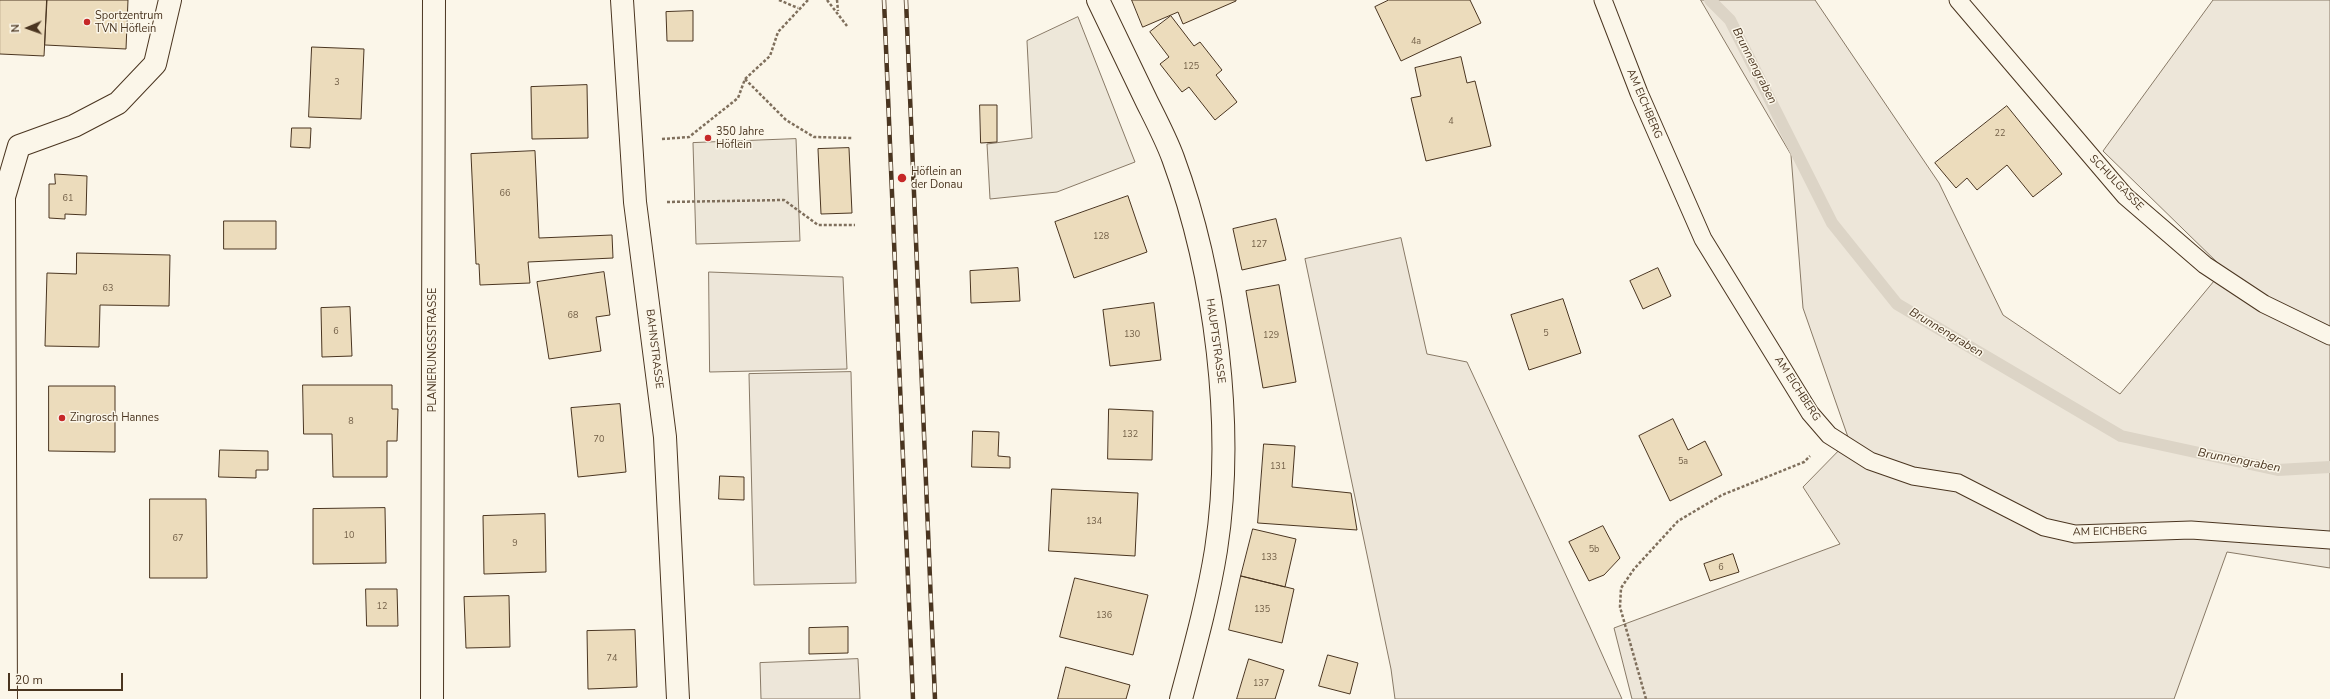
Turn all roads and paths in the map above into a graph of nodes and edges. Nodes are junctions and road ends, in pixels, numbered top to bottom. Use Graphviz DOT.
graph roads {
  1 [pos="170,0"];
  2 [pos="434,0"];
  3 [pos="622,0"];
  4 [pos="779,0"];
  5 [pos="808,0"];
  6 [pos="827,0"];
  7 [pos="837,0"];
  8 [pos="1098,0"];
  9 [pos="1602,0"];
  10 [pos="1958,0"];
  11 [pos="798,8"];
  12 [pos="838,12"];
  13 [pos="847,26"];
  14 [pos="745,79"];
  15 [pos="852,138"];
  16 [pos="630,143"];
  17 [pos="635,202"];
  18 [pos="855,225"];
  19 [pos="2330,336"];
  20 [pos="1829,435"];
  21 [pos="2330,540"];
  22 [pos="6,699"];
  23 [pos="432,699"];
  24 [pos="678,699"];
  25 [pos="1181,699"];
  26 [pos="1646,699"];
  1 -- 22 [label="street"];
  2 -- 23 [label="street, PLANIERUNGSSTRASSE"];
  3 -- 16 [label="street, BAHNSTRASSE"];
  4 -- 11 [label="path"];
  5 -- 11 [label="path"];
  6 -- 12 [label="path"];
  7 -- 12 [label="path"];
  8 -- 25 [label="street, HAUPTSTRASSE"];
  9 -- 20 [label="lane, AM EICHBERG"];
  10 -- 19 [label="lane, SCHULGASSE"];
  11 -- 14 [label="path"];
  12 -- 13 [label="path"];
  14 -- 15 [label="path"];
  14 -- 16 [label="path"];
  16 -- 17 [label="street, BAHNSTRASSE"];
  17 -- 18 [label="path"];
  17 -- 24 [label="street, BAHNSTRASSE"];
  20 -- 21 [label="lane, AM EICHBERG"];
  20 -- 26 [label="path"];
}
